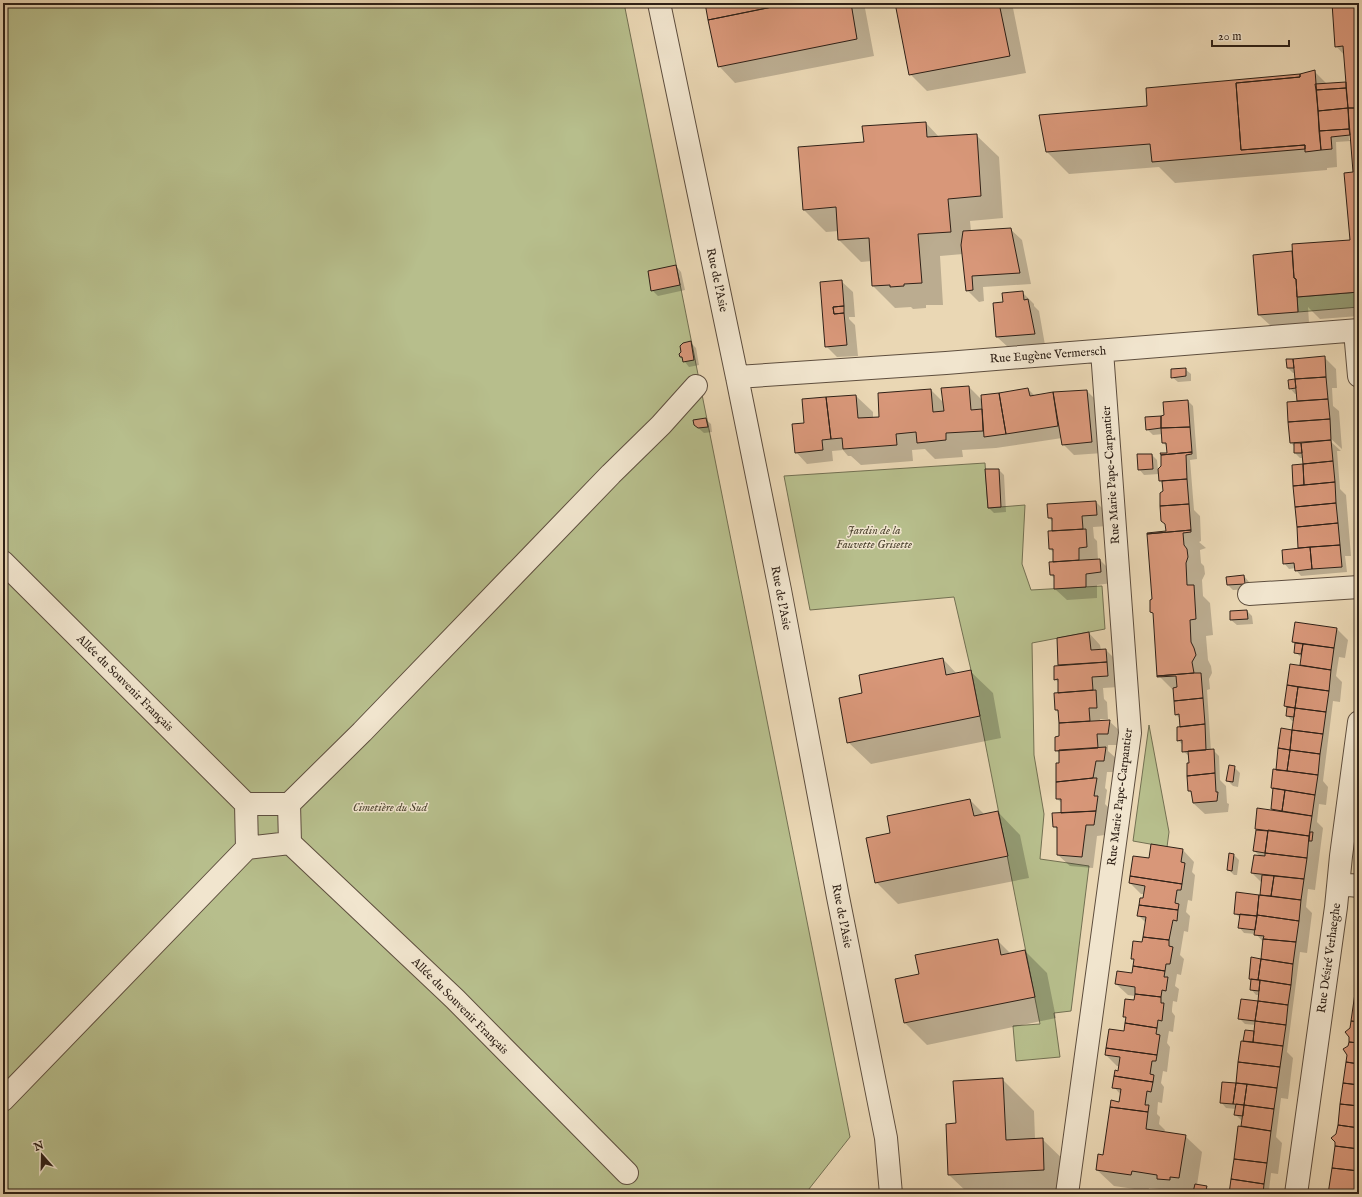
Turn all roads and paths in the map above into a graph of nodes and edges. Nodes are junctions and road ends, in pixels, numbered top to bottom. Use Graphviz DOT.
graph roads {
  1 [pos="659,3"];
  2 [pos="1357,330"];
  3 [pos="1102,351"];
  4 [pos="1359,376"];
  5 [pos="737,377"];
  6 [pos="696,386"];
  7 [pos="3,562"];
  8 [pos="1359,587"];
  9 [pos="1250,594"];
  10 [pos="1359,722"];
  11 [pos="246,804"];
  12 [pos="289,804"];
  13 [pos="290,843"];
  14 [pos="248,848"];
  15 [pos="1349,885"];
  16 [pos="3,1100"];
  17 [pos="627,1173"];
  18 [pos="891,1194"];
  19 [pos="1067,1194"];
  20 [pos="1296,1194"];
  1 -- 5 [label="street, Rue de l'Asie"];
  2 -- 3 [label="street, Rue Eugène Vermersch"];
  2 -- 4 [label="street"];
  3 -- 5 [label="street, Rue Eugène Vermersch"];
  3 -- 19 [label="street, Rue Marie Pape-Carpantier"];
  5 -- 18 [label="street, Rue de l'Asie"];
  6 -- 12 [label="street"];
  7 -- 11 [label="street, Allée du Souvenir Français"];
  8 -- 9 [label="street"];
  10 -- 15 [label="street, Rue Désiré Verhaeghe"];
  11 -- 12 [label="street"];
  11 -- 14 [label="street"];
  12 -- 13 [label="street"];
  13 -- 14 [label="street"];
  13 -- 17 [label="street, Allée du Souvenir Français"];
  14 -- 16 [label="street"];
  15 -- 20 [label="street, Rue Désiré Verhaeghe"];
}
